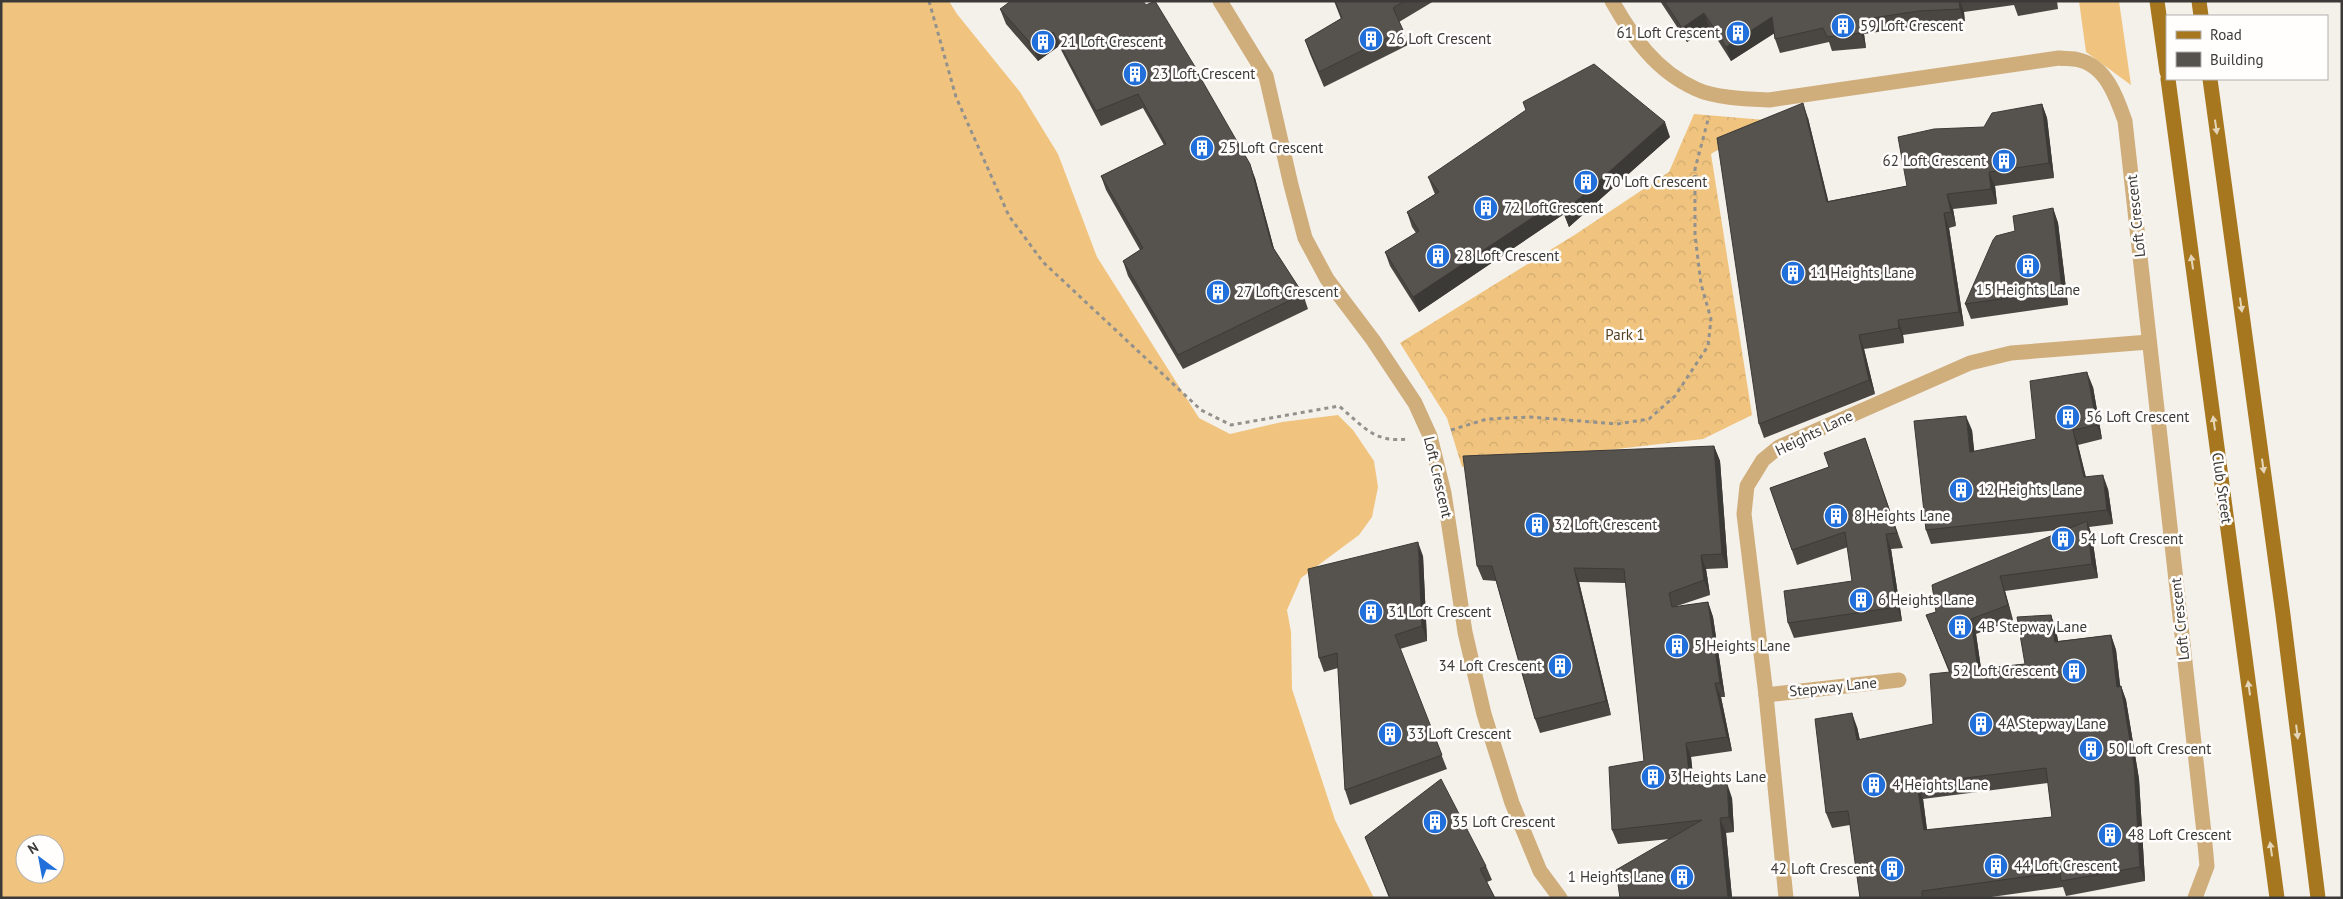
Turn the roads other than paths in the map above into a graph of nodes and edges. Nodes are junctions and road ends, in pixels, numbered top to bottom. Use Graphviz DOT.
graph roads {
  1 [pos="1220,1"];
  2 [pos="1612,1"];
  3 [pos="2157,1"];
  4 [pos="2199,1"];
  5 [pos="2201,15"];
  6 [pos="2166,65"];
  7 [pos="2168,80"];
  8 [pos="2210,80"];
  9 [pos="2149,342"];
  10 [pos="1899,680"];
  11 [pos="1766,695"];
  12 [pos="1560,898"];
  13 [pos="1786,898"];
  14 [pos="2195,898"];
  15 [pos="2277,898"];
  16 [pos="2318,898"];
  1 -- 12 [label="street, Loft Crescent"];
  2 -- 9 [label="street, Loft Crescent"];
  3 -- 6 [label="main road"];
  4 -- 5 [label="main road"];
  15 -- 7 [label="main road, Club Street, one-way"];
  8 -- 16 [label="main road, one-way"];
  9 -- 11 [label="street, Heights Lane"];
  9 -- 14 [label="street, Loft Crescent"];
  10 -- 11 [label="street, Stepway Lane"];
  11 -- 13 [label="street, Heights Lane"];
}
